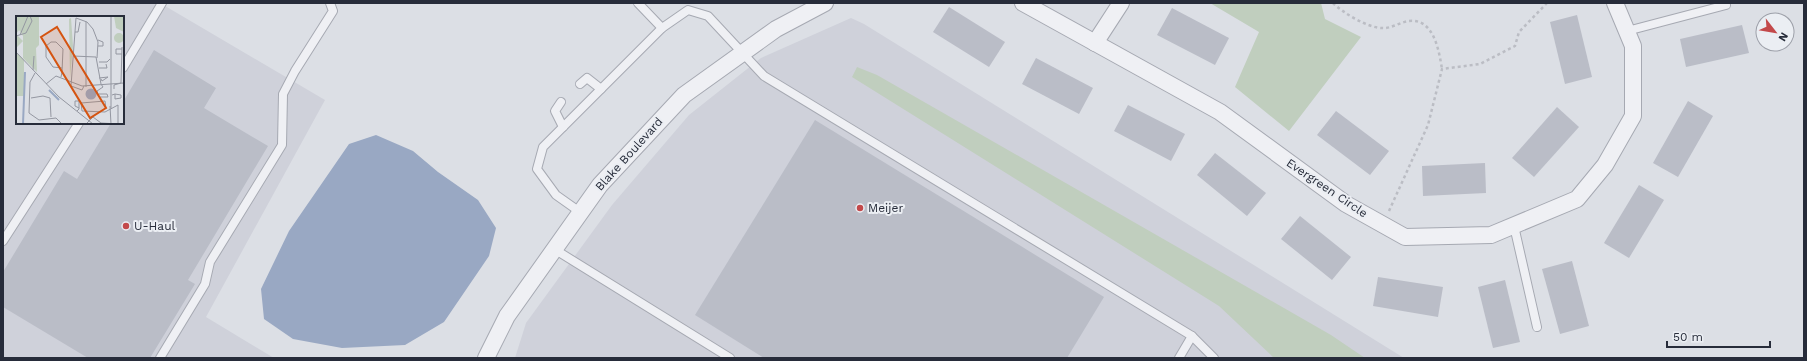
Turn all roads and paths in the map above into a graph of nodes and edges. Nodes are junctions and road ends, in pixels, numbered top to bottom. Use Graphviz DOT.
graph roads {
  1 [pos="162,3"];
  2 [pos="330,3"];
  3 [pos="638,3"];
  4 [pos="825,3"];
  5 [pos="1023,3"];
  6 [pos="1121,3"];
  7 [pos="1333,3"];
  8 [pos="1547,3"];
  9 [pos="1615,3"];
  10 [pos="1726,5"];
  11 [pos="662,28"];
  12 [pos="1627,31"];
  13 [pos="1096,43"];
  14 [pos="742,53"];
  15 [pos="124,66"];
  16 [pos="1442,69"];
  17 [pos="580,84"];
  18 [pos="601,89"];
  19 [pos="561,102"];
  20 [pos="78,124"];
  21 [pos="563,127"];
  22 [pos="580,212"];
  23 [pos="1383,224"];
  24 [pos="1514,226"];
  25 [pos="3,241"];
  26 [pos="554,249"];
  27 [pos="1537,327"];
  28 [pos="1192,336"];
  29 [pos="160,358"];
  30 [pos="486,358"];
  31 [pos="730,358"];
  32 [pos="1179,358"];
  33 [pos="1214,358"];
  1 -- 15 [label="lane"];
  2 -- 29 [label="lane"];
  3 -- 11 [label="lane"];
  4 -- 14 [label="street, Blake Boulevard"];
  5 -- 13 [label="street, Evergreen Circle"];
  6 -- 13 [label="street"];
  7 -- 16 [label="path"];
  8 -- 16 [label="path"];
  9 -- 12 [label="street, Evergreen Circle"];
  10 -- 12 [label="lane"];
  11 -- 14 [label="lane"];
  11 -- 18 [label="lane"];
  12 -- 24 [label="street, Evergreen Circle"];
  13 -- 23 [label="street, Evergreen Circle"];
  14 -- 22 [label="street, Blake Boulevard"];
  14 -- 28 [label="lane"];
  16 -- 23 [label="path"];
  17 -- 18 [label="lane"];
  18 -- 21 [label="lane"];
  19 -- 21 [label="lane"];
  20 -- 25 [label="lane"];
  21 -- 22 [label="lane"];
  22 -- 26 [label="street, Blake Boulevard"];
  23 -- 24 [label="street, Evergreen Circle"];
  24 -- 27 [label="lane"];
  26 -- 30 [label="street, Blake Boulevard"];
  26 -- 31 [label="lane"];
  28 -- 32 [label="lane"];
  28 -- 33 [label="lane"];
}
